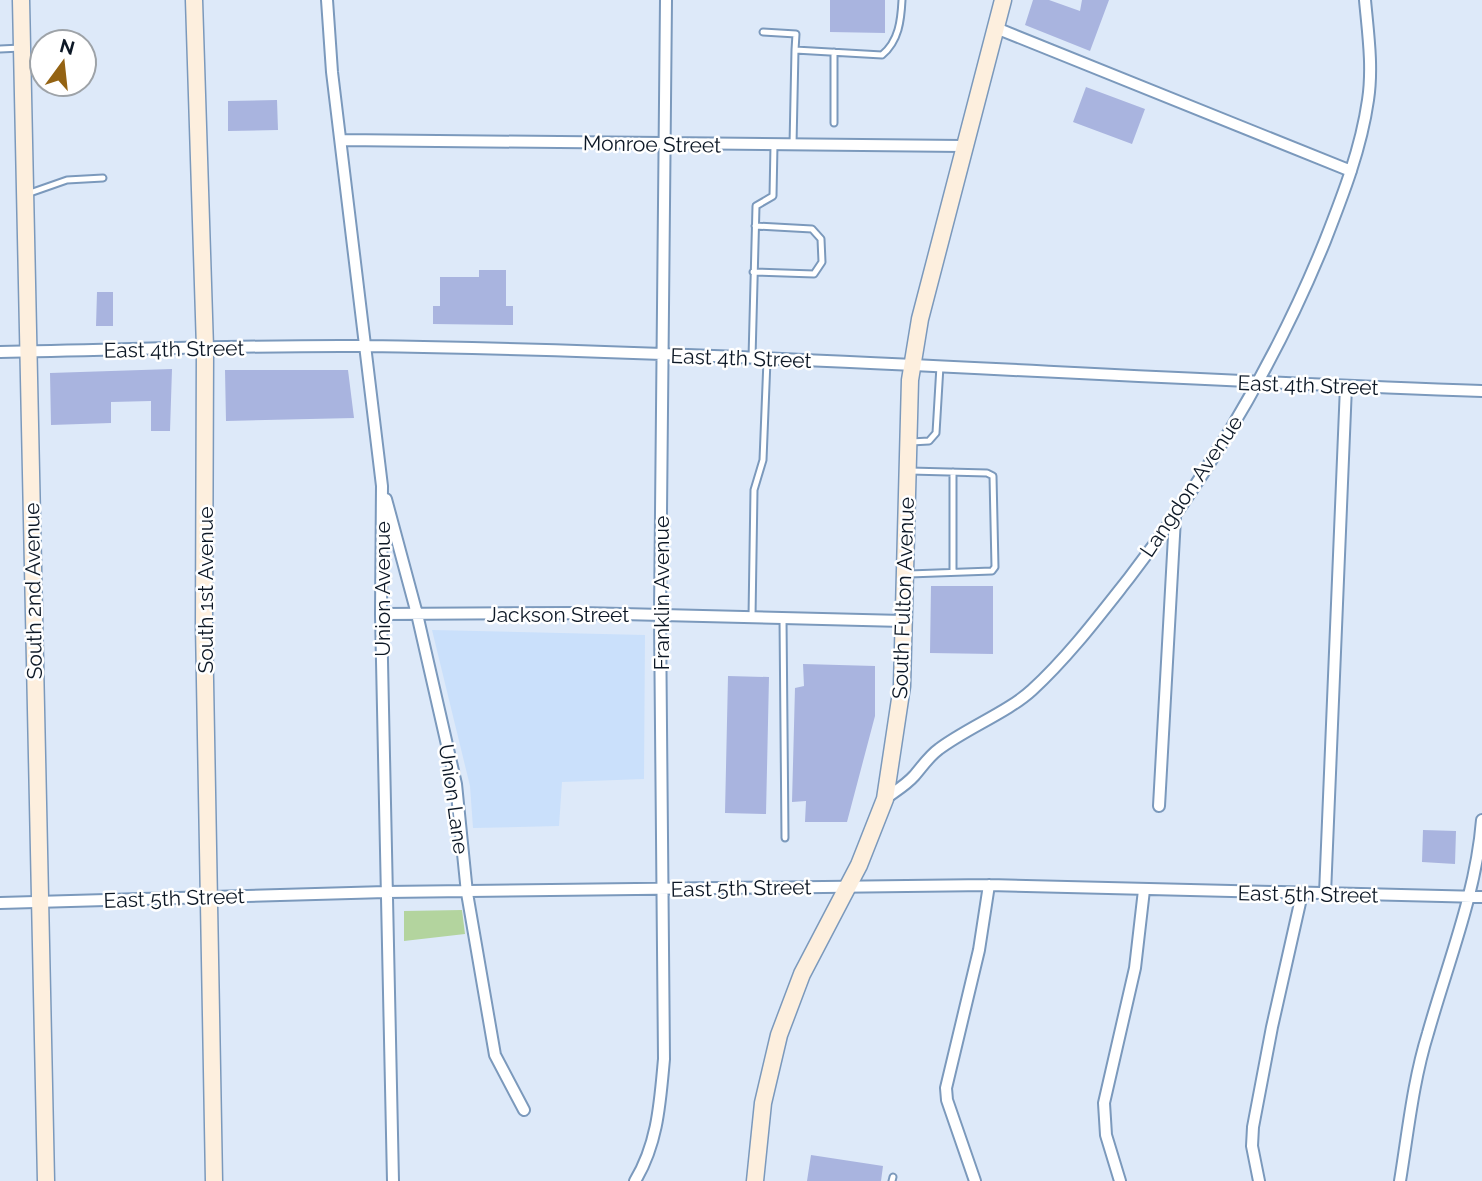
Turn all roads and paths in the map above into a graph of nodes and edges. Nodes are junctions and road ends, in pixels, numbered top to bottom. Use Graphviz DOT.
graph roads {
  1 [pos="21,0"];
  2 [pos="194,0"];
  3 [pos="327,0"];
  4 [pos="666,0"];
  5 [pos="902,0"];
  6 [pos="1003,0"];
  7 [pos="1365,0"];
  8 [pos="996,28"];
  9 [pos="763,32"];
  10 [pos="0,48"];
  11 [pos="22,48"];
  12 [pos="795,50"];
  13 [pos="834,52"];
  14 [pos="834,123"];
  15 [pos="341,140"];
  16 [pos="665,145"];
  17 [pos="774,145"];
  18 [pos="793,146"];
  19 [pos="963,146"];
  20 [pos="1351,171"];
  21 [pos="103,178"];
  22 [pos="24,195"];
  23 [pos="755,226"];
  24 [pos="753,272"];
  25 [pos="364,346"];
  26 [pos="205,348"];
  27 [pos="27,351"];
  28 [pos="0,352"];
  29 [pos="662,355"];
  30 [pos="752,358"];
  31 [pos="767,359"];
  32 [pos="913,364"];
  33 [pos="940,366"];
  34 [pos="1258,383"];
  35 [pos="1346,386"];
  36 [pos="1482,391"];
  37 [pos="908,443"];
  38 [pos="907,471"];
  39 [pos="953,472"];
  40 [pos="382,486"];
  41 [pos="1175,518"];
  42 [pos="953,572"];
  43 [pos="905,574"];
  44 [pos="381,614"];
  45 [pos="418,614"];
  46 [pos="660,615"];
  47 [pos="752,617"];
  48 [pos="783,618"];
  49 [pos="903,621"];
  50 [pos="885,799"];
  51 [pos="1159,806"];
  52 [pos="1482,820"];
  53 [pos="785,838"];
  54 [pos="989,885"];
  55 [pos="847,886"];
  56 [pos="663,888"];
  57 [pos="1144,890"];
  58 [pos="386,892"];
  59 [pos="467,893"];
  60 [pos="1302,894"];
  61 [pos="1325,894"];
  62 [pos="211,897"];
  63 [pos="1476,897"];
  64 [pos="0,902"];
  65 [pos="40,902"];
  66 [pos="524,1110"];
  67 [pos="46,1181"];
  68 [pos="215,1181"];
  69 [pos="393,1181"];
  70 [pos="635,1181"];
  71 [pos="755,1181"];
  72 [pos="975,1181"];
  73 [pos="1119,1181"];
  74 [pos="1259,1181"];
  75 [pos="1399,1181"];
  1 -- 11 [label="street, South 2nd Avenue"];
  2 -- 26 [label="street, South 1st Avenue"];
  3 -- 15 [label="street, Union Avenue"];
  4 -- 16 [label="street, Franklin Avenue"];
  5 -- 13 [label="lane"];
  6 -- 8 [label="street, South Fulton Avenue"];
  7 -- 20 [label="street, Langdon Avenue"];
  8 -- 19 [label="street, South Fulton Avenue"];
  8 -- 20 [label="street"];
  9 -- 12 [label="lane"];
  10 -- 11 [label="lane"];
  11 -- 22 [label="street, South 2nd Avenue"];
  12 -- 13 [label="lane"];
  12 -- 18 [label="lane"];
  13 -- 14 [label="lane"];
  15 -- 16 [label="street, Monroe Street"];
  15 -- 25 [label="street, Union Avenue"];
  16 -- 17 [label="street, Monroe Street"];
  16 -- 29 [label="street, Franklin Avenue"];
  17 -- 18 [label="street, Monroe Street"];
  17 -- 23 [label="lane"];
  18 -- 19 [label="street, Monroe Street"];
  19 -- 32 [label="street, South Fulton Avenue"];
  20 -- 34 [label="street, Langdon Avenue"];
  21 -- 22 [label="lane"];
  22 -- 27 [label="street, South 2nd Avenue"];
  23 -- 24 [label="lane"];
  23 -- 24 [label="lane"];
  24 -- 30 [label="lane"];
  25 -- 26 [label="street, East 4th Street"];
  25 -- 29 [label="street, East 4th Street"];
  25 -- 40 [label="street, Union Avenue"];
  26 -- 27 [label="street, East 4th Street"];
  26 -- 62 [label="street, South 1st Avenue"];
  27 -- 28 [label="street, East 4th Street"];
  27 -- 65 [label="street, South 2nd Avenue"];
  29 -- 30 [label="street, East 4th Street"];
  29 -- 46 [label="street, Franklin Avenue"];
  30 -- 31 [label="street, East 4th Street"];
  31 -- 32 [label="street, East 4th Street"];
  31 -- 47 [label="lane"];
  32 -- 33 [label="street, East 4th Street"];
  32 -- 37 [label="street, South Fulton Avenue"];
  33 -- 34 [label="street, East 4th Street"];
  33 -- 37 [label="lane"];
  34 -- 35 [label="street, East 4th Street"];
  34 -- 41 [label="street, Langdon Avenue"];
  35 -- 36 [label="street, East 4th Street"];
  35 -- 61 [label="street"];
  37 -- 38 [label="street, South Fulton Avenue"];
  38 -- 39 [label="lane"];
  38 -- 43 [label="street, South Fulton Avenue"];
  39 -- 42 [label="lane"];
  39 -- 42 [label="lane"];
  40 -- 44 [label="street, Union Avenue"];
  40 -- 45 [label="street, Union Lane"];
  41 -- 50 [label="street, Langdon Avenue"];
  41 -- 51 [label="street"];
  42 -- 43 [label="lane"];
  43 -- 49 [label="street, South Fulton Avenue"];
  44 -- 45 [label="street, Jackson Street"];
  44 -- 58 [label="street, Union Avenue"];
  45 -- 46 [label="street, Jackson Street"];
  45 -- 59 [label="street, Union Lane"];
  46 -- 47 [label="street, Jackson Street"];
  46 -- 56 [label="street, Franklin Avenue"];
  47 -- 48 [label="street, Jackson Street"];
  48 -- 49 [label="street, Jackson Street"];
  48 -- 53 [label="lane"];
  49 -- 50 [label="street, South Fulton Avenue"];
  50 -- 55 [label="street, South Fulton Avenue"];
  52 -- 63 [label="street"];
  54 -- 55 [label="street, East 5th Street"];
  54 -- 57 [label="street, East 5th Street"];
  54 -- 72 [label="street"];
  55 -- 56 [label="street, East 5th Street"];
  55 -- 71 [label="street, South Fulton Avenue"];
  56 -- 59 [label="street, East 5th Street"];
  56 -- 70 [label="street, Franklin Avenue"];
  57 -- 60 [label="street, East 5th Street"];
  57 -- 73 [label="street"];
  58 -- 59 [label="street, East 5th Street"];
  58 -- 62 [label="street, East 5th Street"];
  58 -- 69 [label="street, Union Avenue"];
  59 -- 66 [label="street, Union Lane"];
  60 -- 61 [label="street, East 5th Street"];
  60 -- 74 [label="street"];
  61 -- 63 [label="street, East 5th Street"];
  62 -- 65 [label="street, East 5th Street"];
  62 -- 68 [label="street, South 1st Avenue"];
  63 -- 75 [label="street"];
  64 -- 65 [label="street, East 5th Street"];
  65 -- 67 [label="street, South 2nd Avenue"];
}
